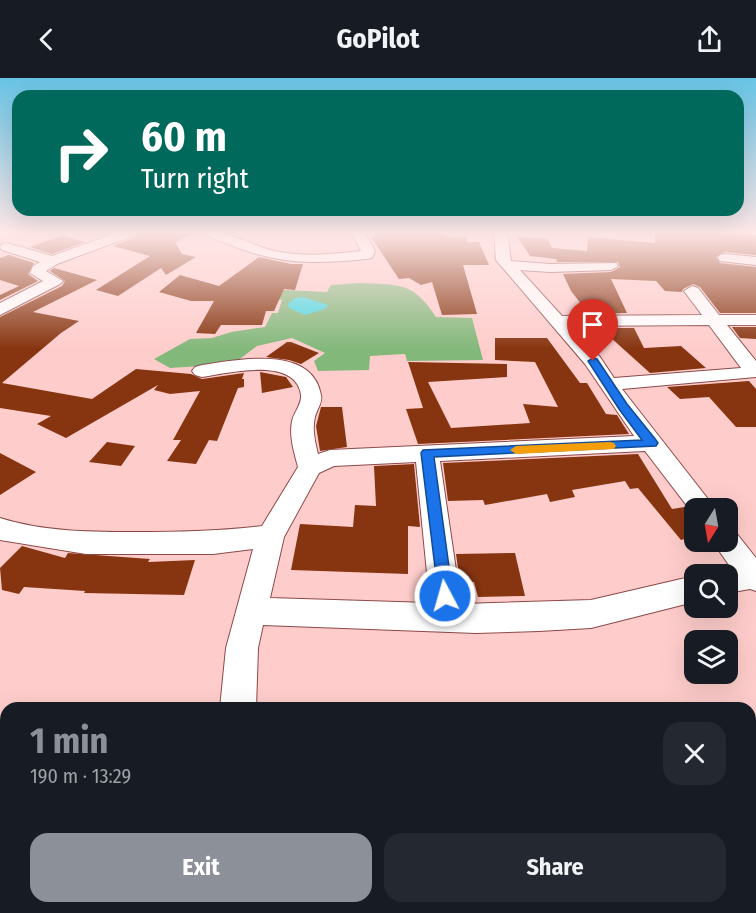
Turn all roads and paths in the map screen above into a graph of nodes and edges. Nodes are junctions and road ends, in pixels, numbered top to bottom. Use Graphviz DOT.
graph roads {
  1 [pos="36,271"];
  2 [pos="512,271"];
  3 [pos="692,291"];
  4 [pos="0,310"];
  5 [pos="711,319"];
  6 [pos="756,320"];
  7 [pos="559,321"];
  8 [pos="201,371"];
  9 [pos="753,374"];
  10 [pos="609,384"];
  11 [pos="652,443"];
  12 [pos="427,453"];
  13 [pos="310,467"];
  14 [pos="694,498"];
  15 [pos="0,528"];
  16 [pos="270,536"];
  17 [pos="733,552"];
  18 [pos="748,578"];
  19 [pos="684,591"];
  20 [pos="250,611"];
  21 [pos="447,616"];
  22 [pos="238,702"];
  1 -- 4 [label="street"];
  2 -- 7 [label="street"];
  3 -- 5 [label="street"];
  5 -- 6 [label="street"];
  5 -- 7 [label="street"];
  5 -- 9 [label="street"];
  7 -- 10 [label="street"];
  8 -- 13 [label="street"];
  9 -- 10 [label="street"];
  10 -- 11 [label="street"];
  11 -- 12 [label="street"];
  11 -- 14 [label="street"];
  12 -- 13 [label="street"];
  12 -- 21 [label="street"];
  13 -- 16 [label="street"];
  15 -- 16 [label="street"];
  16 -- 20 [label="street"];
  17 -- 18 [label="street"];
  19 -- 21 [label="street"];
  20 -- 21 [label="street"];
  20 -- 22 [label="street"];
}
